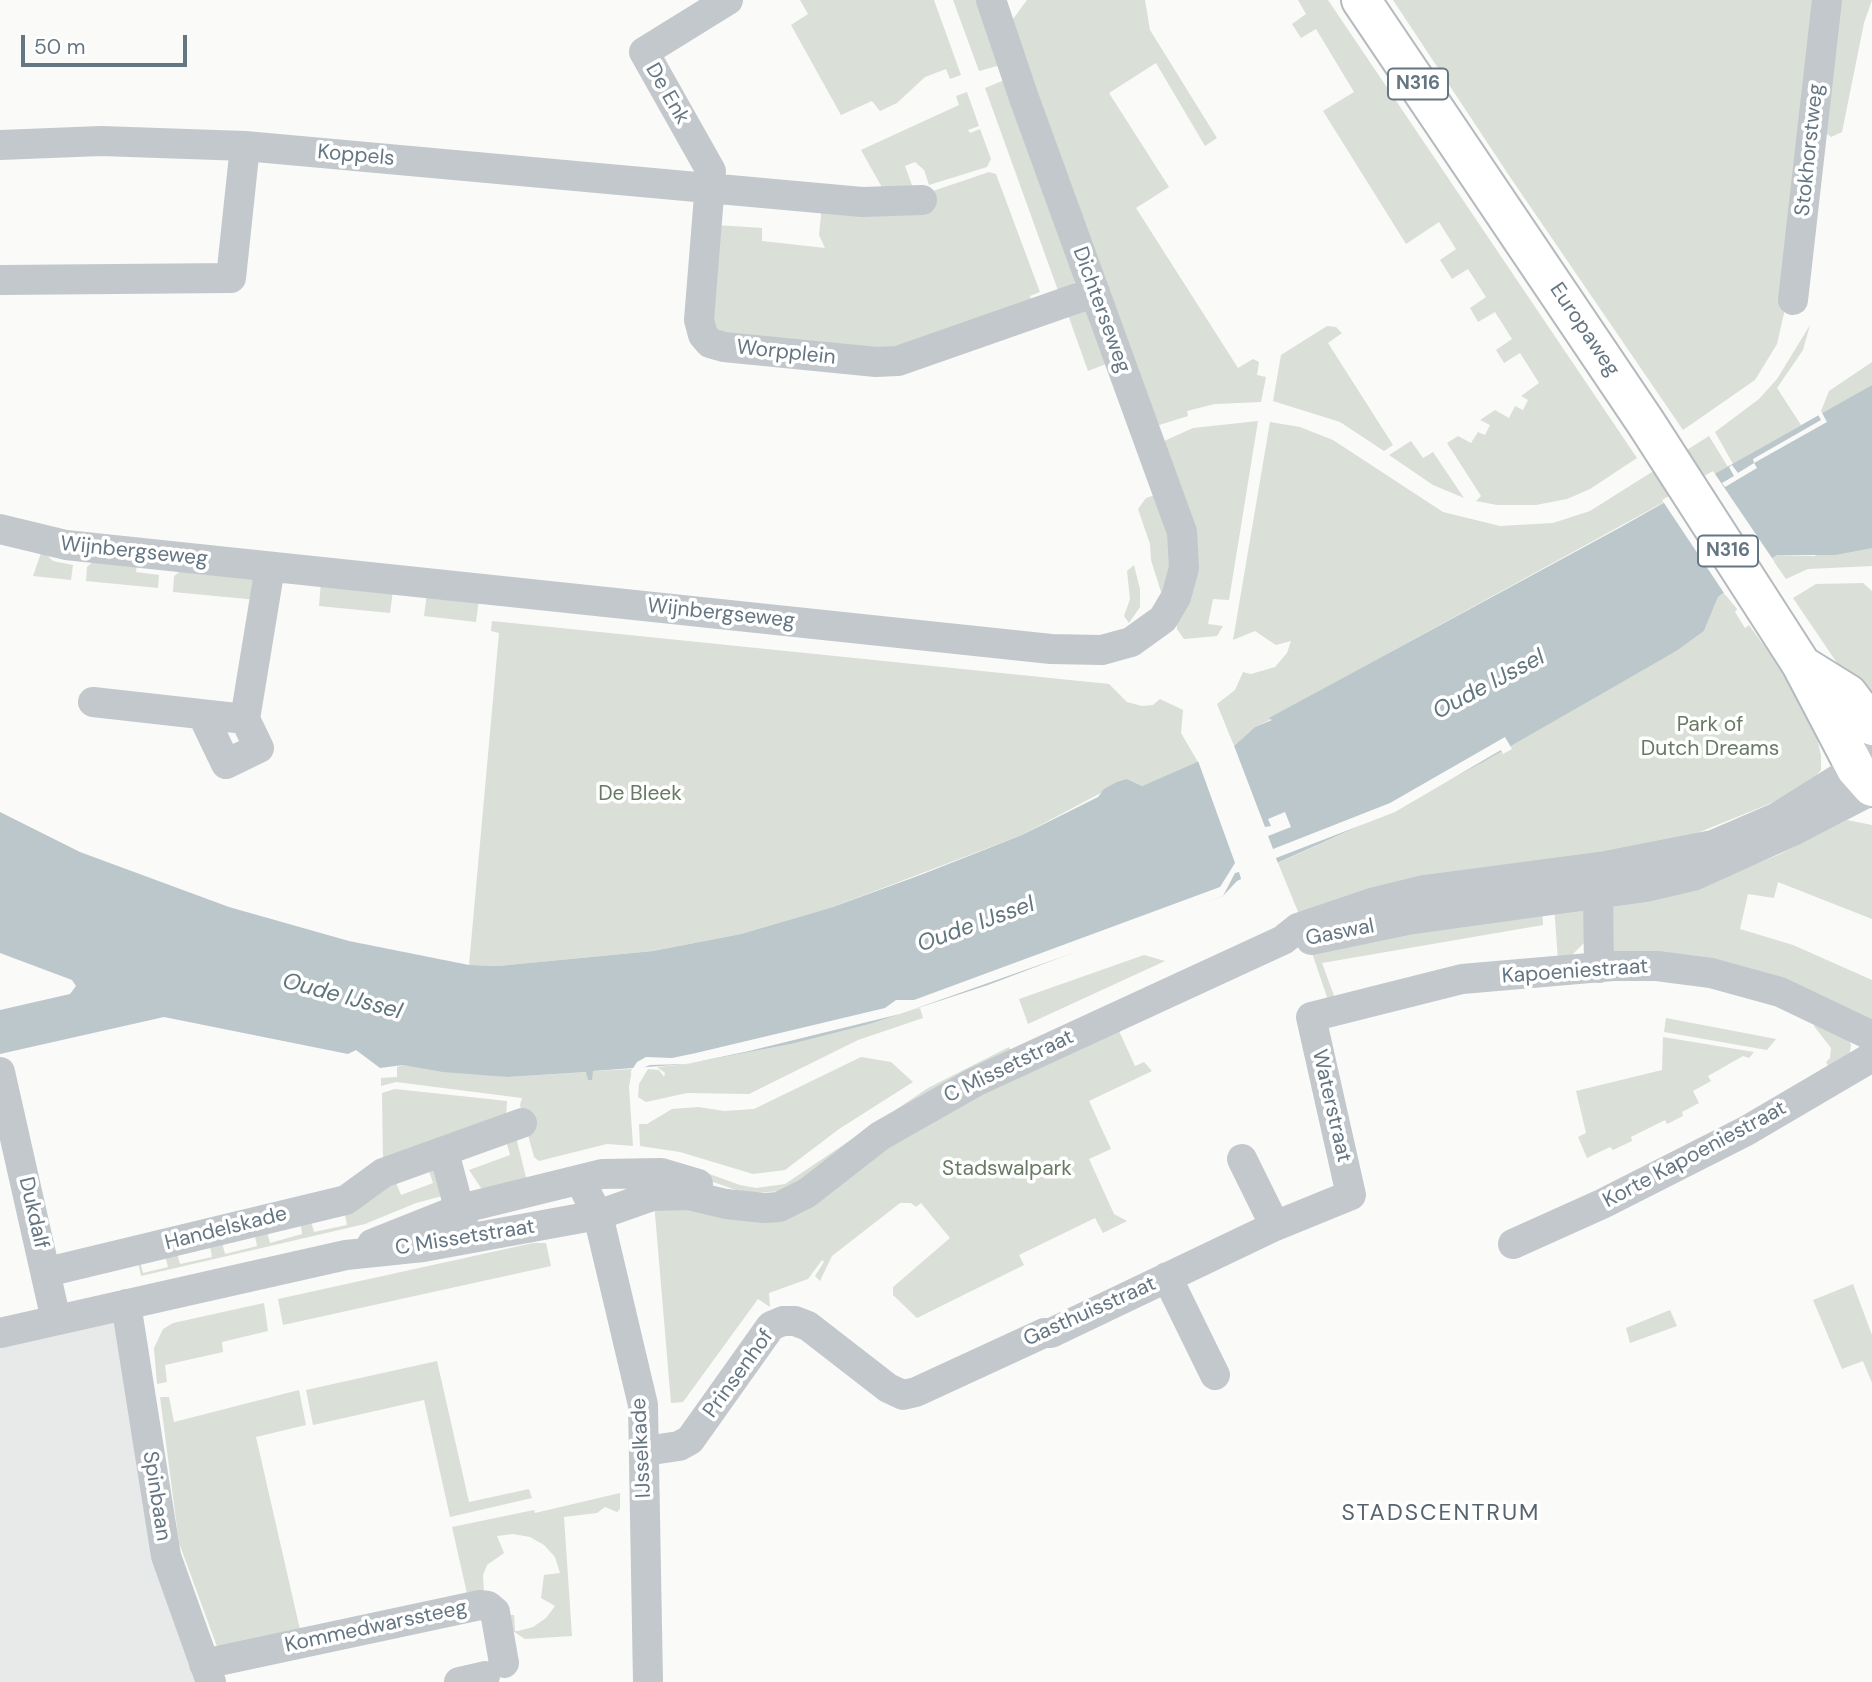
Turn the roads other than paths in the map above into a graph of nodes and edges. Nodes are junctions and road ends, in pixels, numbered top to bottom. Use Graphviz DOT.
graph roads {
  1 [pos="728,0"];
  2 [pos="991,0"];
  3 [pos="1361,0"];
  4 [pos="1827,0"];
  5 [pos="0,145"];
  6 [pos="245,146"];
  7 [pos="711,188"];
  8 [pos="922,201"];
  9 [pos="0,280"];
  10 [pos="1095,292"];
  11 [pos="1793,300"];
  12 [pos="0,529"];
  13 [pos="271,567"];
  14 [pos="1163,619"];
  15 [pos="1801,664"];
  16 [pos="93,702"];
  17 [pos="202,714"];
  18 [pos="245,719"];
  19 [pos="1872,726"];
  20 [pos="1868,776"];
  21 [pos="1602,879"];
  22 [pos="1283,940"];
  23 [pos="1599,968"];
  24 [pos="1311,1017"];
  25 [pos="1872,1036"];
  26 [pos="1872,1057"];
  27 [pos="1,1060"];
  28 [pos="522,1123"];
  29 [pos="444,1152"];
  30 [pos="1242,1159"];
  31 [pos="580,1181"];
  32 [pos="1351,1195"];
  33 [pos="746,1205"];
  34 [pos="460,1209"];
  35 [pos="598,1214"];
  36 [pos="1275,1226"];
  37 [pos="466,1237"];
  38 [pos="1513,1244"];
  39 [pos="346,1255"];
  40 [pos="47,1272"];
  41 [pos="1167,1277"];
  42 [pos="127,1304"];
  43 [pos="56,1320"];
  44 [pos="0,1332"];
  45 [pos="1215,1375"];
  46 [pos="903,1395"];
  47 [pos="645,1451"];
  48 [pos="208,1673"];
  49 [pos="483,1674"];
  50 [pos="649,1682"];
  1 -- 7 [label="street, De Enk"];
  2 -- 10 [label="street, Dichterseweg"];
  3 -- 15 [label="main road, Europaweg / N316"];
  4 -- 11 [label="street, Stokhorstweg"];
  5 -- 6 [label="street, Koppels"];
  6 -- 7 [label="street, Koppels"];
  6 -- 9 [label="street"];
  7 -- 8 [label="street"];
  7 -- 10 [label="street, Worpplein"];
  10 -- 14 [label="street, Dichterseweg"];
  12 -- 13 [label="street, Wijnbergseweg"];
  13 -- 14 [label="street, Wijnbergseweg"];
  13 -- 18 [label="street"];
  15 -- 19 [label="main road, Europaweg / N316"];
  15 -- 20 [label="main road, Europaweg / N316"];
  16 -- 17 [label="street"];
  17 -- 18 [label="street"];
  17 -- 18 [label="street"];
  20 -- 21 [label="street, Gaswal"];
  21 -- 22 [label="street, Gaswal"];
  21 -- 23 [label="street"];
  22 -- 33 [label="street, C Missetstraat"];
  23 -- 24 [label="street, Kapoeniestraat"];
  23 -- 25 [label="street, Kapoeniestraat"];
  24 -- 32 [label="street, Waterstraat"];
  26 -- 38 [label="street, Korte Kapoeniestraat"];
  27 -- 40 [label="street, Dukdalf"];
  28 -- 29 [label="street, Handelskade"];
  29 -- 34 [label="street"];
  29 -- 40 [label="street, Handelskade"];
  30 -- 36 [label="street"];
  31 -- 33 [label="street, C Missetstraat"];
  31 -- 34 [label="street, C Missetstraat"];
  31 -- 35 [label="street, IJsselkade"];
  32 -- 36 [label="street, Gasthuisstraat"];
  33 -- 35 [label="street, C Missetstraat"];
  34 -- 37 [label="street"];
  34 -- 39 [label="street, C Missetstraat"];
  35 -- 37 [label="street, C Missetstraat"];
  35 -- 47 [label="street, IJsselkade"];
  36 -- 41 [label="street, Gasthuisstraat"];
  37 -- 39 [label="street, C Missetstraat"];
  39 -- 42 [label="street, C Missetstraat"];
  40 -- 43 [label="street"];
  41 -- 45 [label="street"];
  41 -- 46 [label="street, Gasthuisstraat"];
  42 -- 43 [label="street, C Missetstraat"];
  42 -- 48 [label="street, Spinbaan"];
  43 -- 44 [label="street, C Missetstraat"];
  46 -- 47 [label="street, Prinsenhof"];
  47 -- 50 [label="street, IJsselkade"];
  48 -- 49 [label="street, Kommedwarssteeg"];
}
